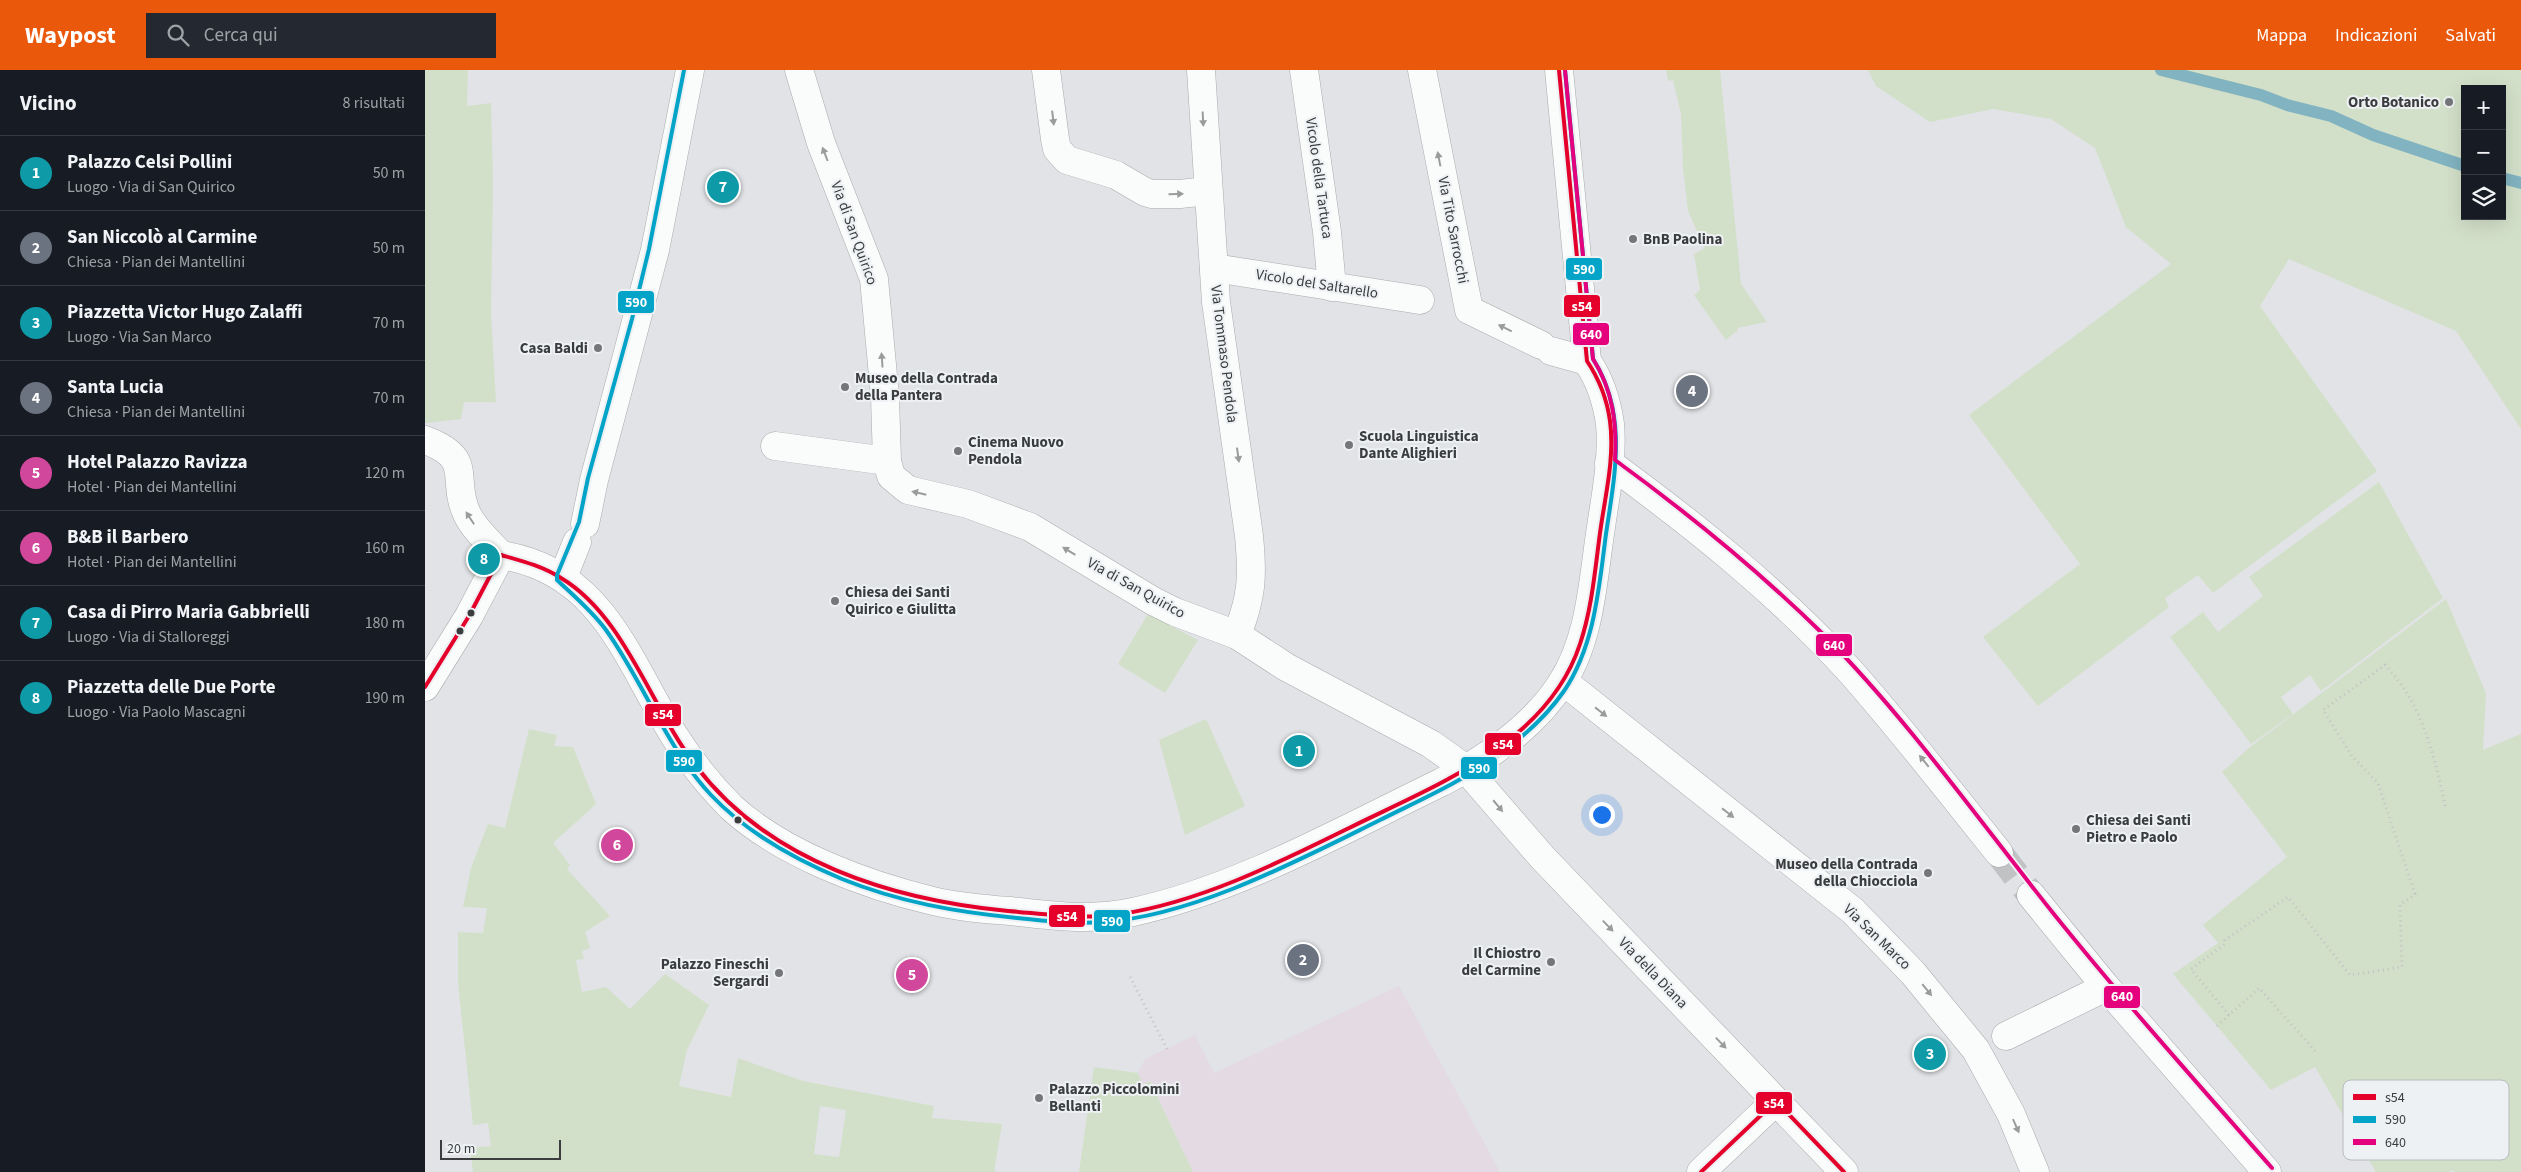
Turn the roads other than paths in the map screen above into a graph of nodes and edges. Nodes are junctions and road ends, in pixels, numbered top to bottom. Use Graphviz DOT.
graph roads {
  1 [pos="689,70"];
  2 [pos="799,70"];
  3 [pos="1046,70"];
  4 [pos="1201,70"];
  5 [pos="1304,70"];
  6 [pos="1422,70"];
  7 [pos="1559,70"];
  8 [pos="1207,192"];
  9 [pos="1214,268"];
  10 [pos="1332,287"];
  11 [pos="1420,300"];
  12 [pos="1587,361"];
  13 [pos="425,440"];
  14 [pos="775,446"];
  15 [pos="887,461"];
  16 [pos="1609,463"];
  17 [pos="501,555"];
  18 [pos="563,577"];
  19 [pos="1237,635"];
  20 [pos="1563,681"];
  21 [pos="425,687"];
  22 [pos="1466,769"];
  23 [pos="1999,853"];
  24 [pos="2031,896"];
  25 [pos="2106,988"];
  26 [pos="2006,1036"];
  27 [pos="1776,1101"];
  28 [pos="1701,1172"];
  29 [pos="1844,1172"];
  30 [pos="2035,1172"];
  31 [pos="2267,1172"];
  1 -- 18 [label="street"];
  15 -- 2 [label="street, Via di San Quirico, one-way"];
  3 -- 8 [label="street, one-way"];
  4 -- 8 [label="street, Via Tommaso Pendola, one-way"];
  5 -- 10 [label="street, Vicolo della Tartuca"];
  12 -- 6 [label="street, Via Tito Sarrocchi, one-way"];
  7 -- 12 [label="street"];
  8 -- 9 [label="street, Via Tommaso Pendola"];
  9 -- 10 [label="street, Vicolo del Saltarello"];
  9 -- 19 [label="street, Via Tommaso Pendola, one-way"];
  10 -- 11 [label="street, Vicolo del Saltarello"];
  12 -- 16 [label="street"];
  17 -- 13 [label="street, one-way"];
  14 -- 15 [label="street"];
  19 -- 15 [label="street, Via di San Quirico, one-way"];
  16 -- 20 [label="street"];
  23 -- 16 [label="street, one-way"];
  17 -- 18 [label="street"];
  17 -- 21 [label="street"];
  18 -- 22 [label="street"];
  19 -- 22 [label="street, Via di San Quirico"];
  20 -- 22 [label="street"];
  20 -- 30 [label="street, Via San Marco, one-way"];
  22 -- 27 [label="street, Via della Diana, one-way"];
  24 -- 25 [label="street"];
  25 -- 26 [label="street"];
  25 -- 31 [label="street"];
  27 -- 28 [label="street"];
  27 -- 29 [label="street, Via della Diana"];
}
